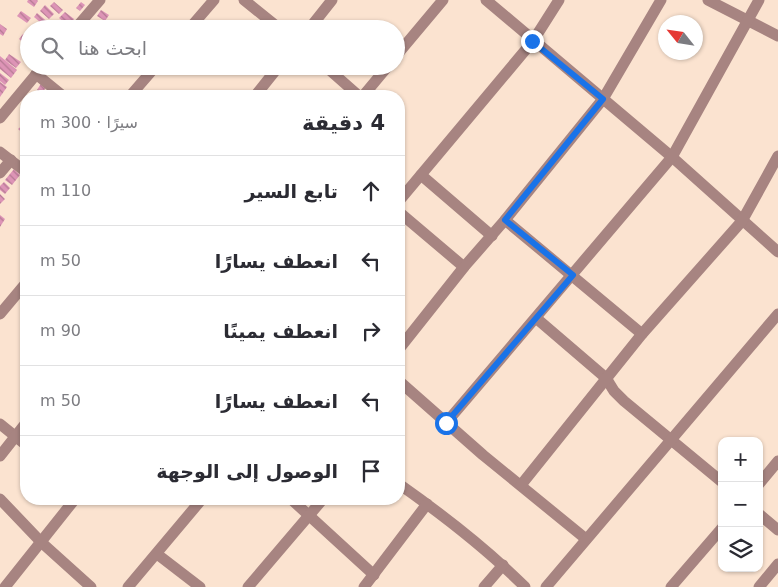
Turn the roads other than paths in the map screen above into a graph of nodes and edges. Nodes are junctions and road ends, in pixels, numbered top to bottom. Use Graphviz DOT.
graph roads {
  1 [pos="100,0"];
  2 [pos="214,0"];
  3 [pos="244,0"];
  4 [pos="332,0"];
  5 [pos="443,0"];
  6 [pos="486,0"];
  7 [pos="559,0"];
  8 [pos="661,0"];
  9 [pos="708,0"];
  10 [pos="759,0"];
  11 [pos="83,20"];
  12 [pos="197,20"];
  13 [pos="269,20"];
  14 [pos="316,20"];
  15 [pos="748,20"];
  16 [pos="778,36"];
  17 [pos="532,41"];
  18 [pos="405,45"];
  19 [pos="35,75"];
  20 [pos="44,75"];
  21 [pos="148,75"];
  22 [pos="273,75"];
  23 [pos="336,75"];
  24 [pos="380,75"];
  25 [pos="23,90"];
  26 [pos="57,90"];
  27 [pos="135,90"];
  28 [pos="263,90"];
  29 [pos="354,90"];
  30 [pos="366,90"];
  31 [pos="20,93"];
  32 [pos="603,99"];
  33 [pos="0,118"];
  34 [pos="0,152"];
  35 [pos="778,156"];
  36 [pos="672,157"];
  37 [pos="10,160"];
  38 [pos="20,168"];
  39 [pos="0,173"];
  40 [pos="420,175"];
  41 [pos="405,194"];
  42 [pos="405,217"];
  43 [pos="505,220"];
  44 [pos="742,221"];
  45 [pos="492,236"];
  46 [pos="778,252"];
  47 [pos="464,267"];
  48 [pos="573,275"];
  49 [pos="20,290"];
  50 [pos="0,314"];
  51 [pos="778,314"];
  52 [pos="536,318"];
  53 [pos="642,334"];
  54 [pos="405,341"];
  55 [pos="606,378"];
  56 [pos="405,386"];
  57 [pos="446,423"];
  58 [pos="0,424"];
  59 [pos="20,431"];
  60 [pos="16,436"];
  61 [pos="20,440"];
  62 [pos="672,440"];
  63 [pos="0,456"];
  64 [pos="778,461"];
  65 [pos="718,479"];
  66 [pos="761,482"];
  67 [pos="521,485"];
  68 [pos="405,488"];
  69 [pos="0,499"];
  70 [pos="427,504"];
  71 [pos="70,505"];
  72 [pos="197,505"];
  73 [pos="298,505"];
  74 [pos="318,505"];
  75 [pos="309,515"];
  76 [pos="763,517"];
  77 [pos="778,530"];
  78 [pos="718,533"];
  79 [pos="586,539"];
  80 [pos="41,542"];
  81 [pos="157,554"];
  82 [pos="778,564"];
  83 [pos="503,565"];
  84 [pos="374,575"];
  85 [pos="5,587"];
  86 [pos="92,587"];
  87 [pos="128,587"];
  88 [pos="200,587"];
  89 [pos="248,587"];
  90 [pos="364,587"];
  91 [pos="484,587"];
  92 [pos="525,587"];
  93 [pos="546,587"];
  94 [pos="671,587"];
  95 [pos="759,587"];
  1 -- 11 [label="street"];
  2 -- 12 [label="street"];
  3 -- 13 [label="street"];
  4 -- 14 [label="street"];
  5 -- 18 [label="street"];
  6 -- 17 [label="street"];
  7 -- 17 [label="street"];
  8 -- 32 [label="street"];
  9 -- 15 [label="street"];
  10 -- 15 [label="street"];
  15 -- 16 [label="street"];
  15 -- 36 [label="street"];
  17 -- 32 [label="street"];
  17 -- 40 [label="street"];
  19 -- 25 [label="street"];
  20 -- 26 [label="street"];
  21 -- 27 [label="street"];
  22 -- 28 [label="street"];
  23 -- 29 [label="street"];
  24 -- 30 [label="street"];
  31 -- 33 [label="street"];
  32 -- 36 [label="street"];
  32 -- 43 [label="street"];
  34 -- 37 [label="street"];
  35 -- 44 [label="street"];
  36 -- 44 [label="street"];
  36 -- 48 [label="street"];
  37 -- 38 [label="street"];
  37 -- 39 [label="street"];
  40 -- 41 [label="street"];
  40 -- 45 [label="street"];
  42 -- 47 [label="street"];
  43 -- 45 [label="street"];
  43 -- 48 [label="street"];
  44 -- 46 [label="street"];
  44 -- 53 [label="street"];
  45 -- 47 [label="street"];
  47 -- 54 [label="street"];
  48 -- 52 [label="street"];
  48 -- 53 [label="street"];
  49 -- 50 [label="street"];
  51 -- 62 [label="street"];
  52 -- 55 [label="street"];
  52 -- 57 [label="street"];
  53 -- 55 [label="street"];
  55 -- 62 [label="street"];
  55 -- 67 [label="street"];
  56 -- 57 [label="street"];
  57 -- 67 [label="street"];
  58 -- 60 [label="street"];
  59 -- 60 [label="street"];
  60 -- 61 [label="street"];
  60 -- 63 [label="street"];
  62 -- 65 [label="street"];
  62 -- 79 [label="street"];
  64 -- 66 [label="street"];
  67 -- 79 [label="street"];
  68 -- 70 [label="street"];
  69 -- 80 [label="street"];
  70 -- 83 [label="street"];
  70 -- 84 [label="street"];
  71 -- 80 [label="street"];
  72 -- 81 [label="street"];
  73 -- 75 [label="street"];
  74 -- 75 [label="street"];
  75 -- 84 [label="street"];
  75 -- 89 [label="street"];
  76 -- 77 [label="street"];
  78 -- 94 [label="street"];
  79 -- 93 [label="street"];
  80 -- 85 [label="street"];
  80 -- 86 [label="street"];
  81 -- 87 [label="street"];
  81 -- 88 [label="street"];
  82 -- 95 [label="street"];
  83 -- 91 [label="street"];
  83 -- 92 [label="street"];
  84 -- 90 [label="street"];
}
